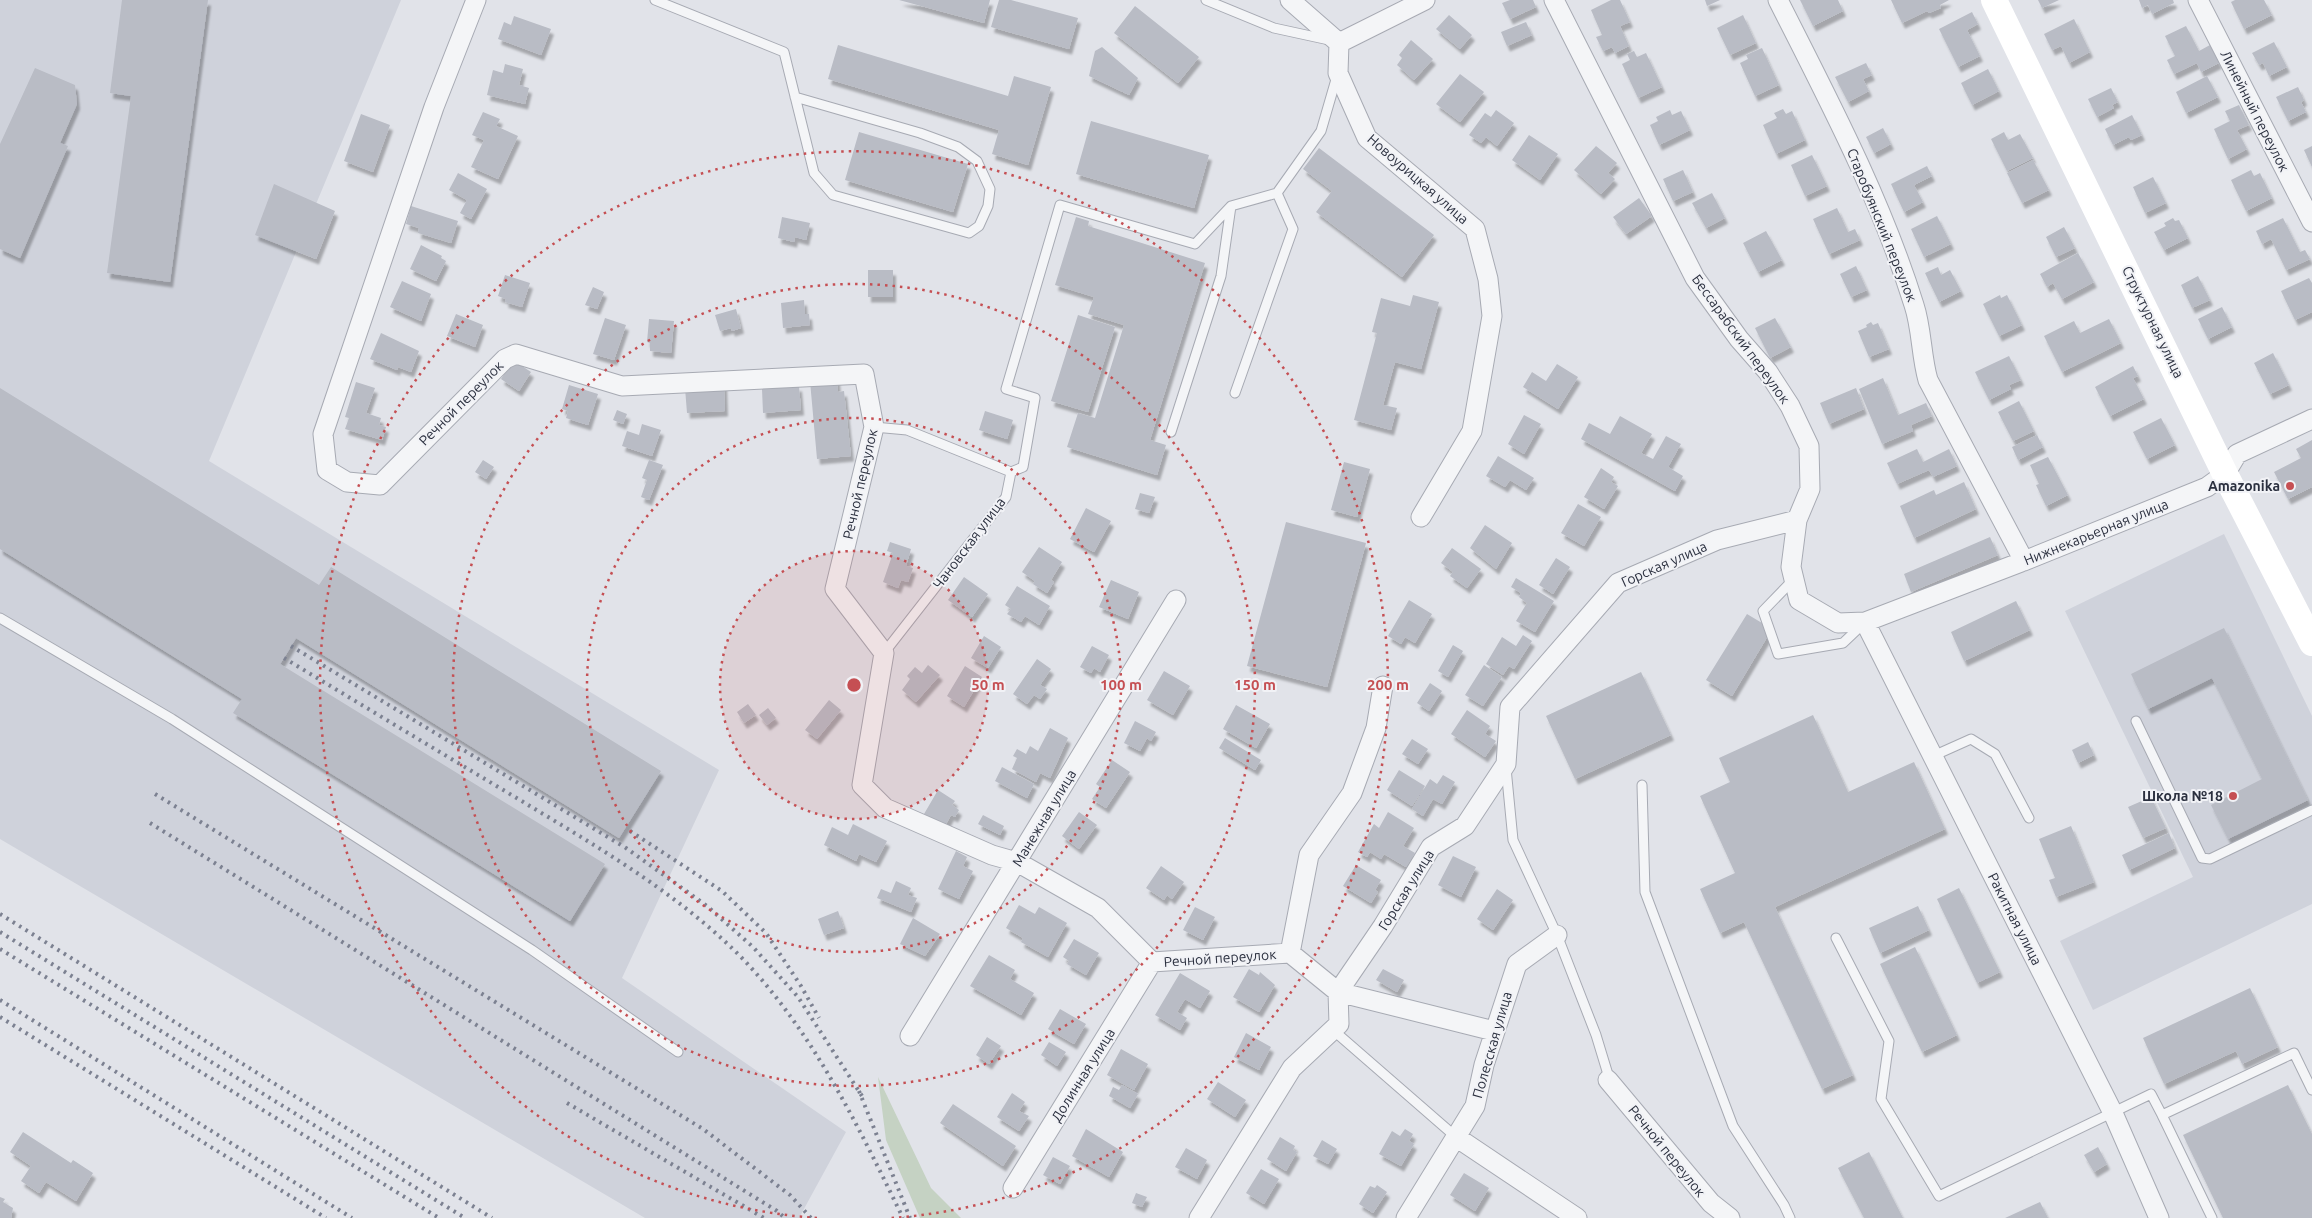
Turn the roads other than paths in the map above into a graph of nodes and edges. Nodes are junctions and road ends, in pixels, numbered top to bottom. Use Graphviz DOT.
graph roads {
  1 [pos="476,0"];
  2 [pos="655,0"];
  3 [pos="1206,0"];
  4 [pos="1290,0"];
  5 [pos="1425,0"];
  6 [pos="1554,0"];
  7 [pos="1778,0"];
  8 [pos="1994,0"];
  9 [pos="2198,0"];
  10 [pos="1339,43"];
  11 [pos="1338,73"];
  12 [pos="795,97"];
  13 [pos="1277,193"];
  14 [pos="1231,206"];
  15 [pos="2312,222"];
  16 [pos="1235,393"];
  17 [pos="2312,419"];
  18 [pos="874,426"];
  19 [pos="1171,432"];
  20 [pos="1011,472"];
  21 [pos="2225,474"];
  22 [pos="1421,517"];
  23 [pos="1798,520"];
  24 [pos="2024,561"];
  25 [pos="1794,578"];
  26 [pos="1176,600"];
  27 [pos="0,618"];
  28 [pos="1865,622"];
  29 [pos="2312,644"];
  30 [pos="884,653"];
  31 [pos="1383,686"];
  32 [pos="2136,721"];
  33 [pos="1933,756"];
  34 [pos="1506,764"];
  35 [pos="1642,785"];
  36 [pos="2312,810"];
  37 [pos="2029,818"];
  38 [pos="1017,862"];
  39 [pos="1557,935"];
  40 [pos="1836,938"];
  41 [pos="1290,953"];
  42 [pos="1152,962"];
  43 [pos="1338,992"];
  44 [pos="1333,1030"];
  45 [pos="1494,1031"];
  46 [pos="910,1036"];
  47 [pos="678,1052"];
  48 [pos="1609,1081"];
  49 [pos="2312,1090"];
  50 [pos="2113,1113"];
  51 [pos="2162,1116"];
  52 [pos="1456,1137"];
  53 [pos="1013,1188"];
  54 [pos="1198,1218"];
  55 [pos="1406,1218"];
  56 [pos="1577,1218"];
  57 [pos="1730,1218"];
  58 [pos="1790,1218"];
  59 [pos="2159,1218"];
  60 [pos="2212,1218"];
  1 -- 18 [label="street, Речной переулок"];
  2 -- 12 [label="lane"];
  3 -- 10 [label="lane"];
  4 -- 10 [label="street"];
  5 -- 10 [label="street"];
  6 -- 23 [label="street, Бессарабский переулок"];
  7 -- 24 [label="street, Старобуянский переулок"];
  8 -- 21 [label="main road, Структурная улица"];
  9 -- 15 [label="street, Линейный переулок"];
  10 -- 11 [label="street, Новоурицкая улица"];
  11 -- 13 [label="lane"];
  11 -- 22 [label="street, Новоурицкая улица"];
  12 -- 12 [label="lane"];
  13 -- 14 [label="lane"];
  13 -- 16 [label="lane"];
  14 -- 19 [label="lane"];
  14 -- 20 [label="lane"];
  17 -- 21 [label="street, Нижнекарьерная улица"];
  18 -- 20 [label="lane"];
  18 -- 30 [label="street, Речной переулок"];
  20 -- 30 [label="lane, Чановская улица"];
  21 -- 24 [label="street, Нижнекарьерная улица"];
  21 -- 29 [label="main road, Структурная улица"];
  23 -- 25 [label="street, Бессарабский переулок"];
  23 -- 34 [label="street, Горская улица"];
  24 -- 28 [label="street, Нижнекарьерная улица"];
  25 -- 28 [label="street, Бессарабский переулок"];
  25 -- 28 [label="lane"];
  26 -- 38 [label="street, Манежная улица"];
  27 -- 47 [label="lane"];
  28 -- 33 [label="street, Ракитная улица"];
  30 -- 38 [label="street, Речной переулок"];
  31 -- 41 [label="street"];
  32 -- 36 [label="lane"];
  33 -- 37 [label="lane"];
  33 -- 50 [label="street, Ракитная улица"];
  34 -- 39 [label="lane"];
  34 -- 43 [label="street, Горская улица"];
  35 -- 58 [label="lane"];
  38 -- 42 [label="street, Речной переулок"];
  38 -- 46 [label="street, Манежная улица"];
  39 -- 45 [label="street, Полесская улица"];
  39 -- 48 [label="lane"];
  40 -- 50 [label="lane"];
  41 -- 42 [label="street, Речной переулок"];
  41 -- 43 [label="street, Речной переулок"];
  42 -- 53 [label="street, Долинная улица"];
  43 -- 44 [label="street"];
  43 -- 45 [label="street, Речной переулок"];
  44 -- 52 [label="lane"];
  44 -- 54 [label="street"];
  45 -- 52 [label="street, Полесская улица"];
  48 -- 57 [label="street, Речной переулок"];
  49 -- 51 [label="lane"];
  50 -- 51 [label="lane"];
  50 -- 59 [label="street, Ракитная улица"];
  51 -- 60 [label="lane"];
  52 -- 55 [label="street, Полесская улица"];
  52 -- 56 [label="street"];
}
